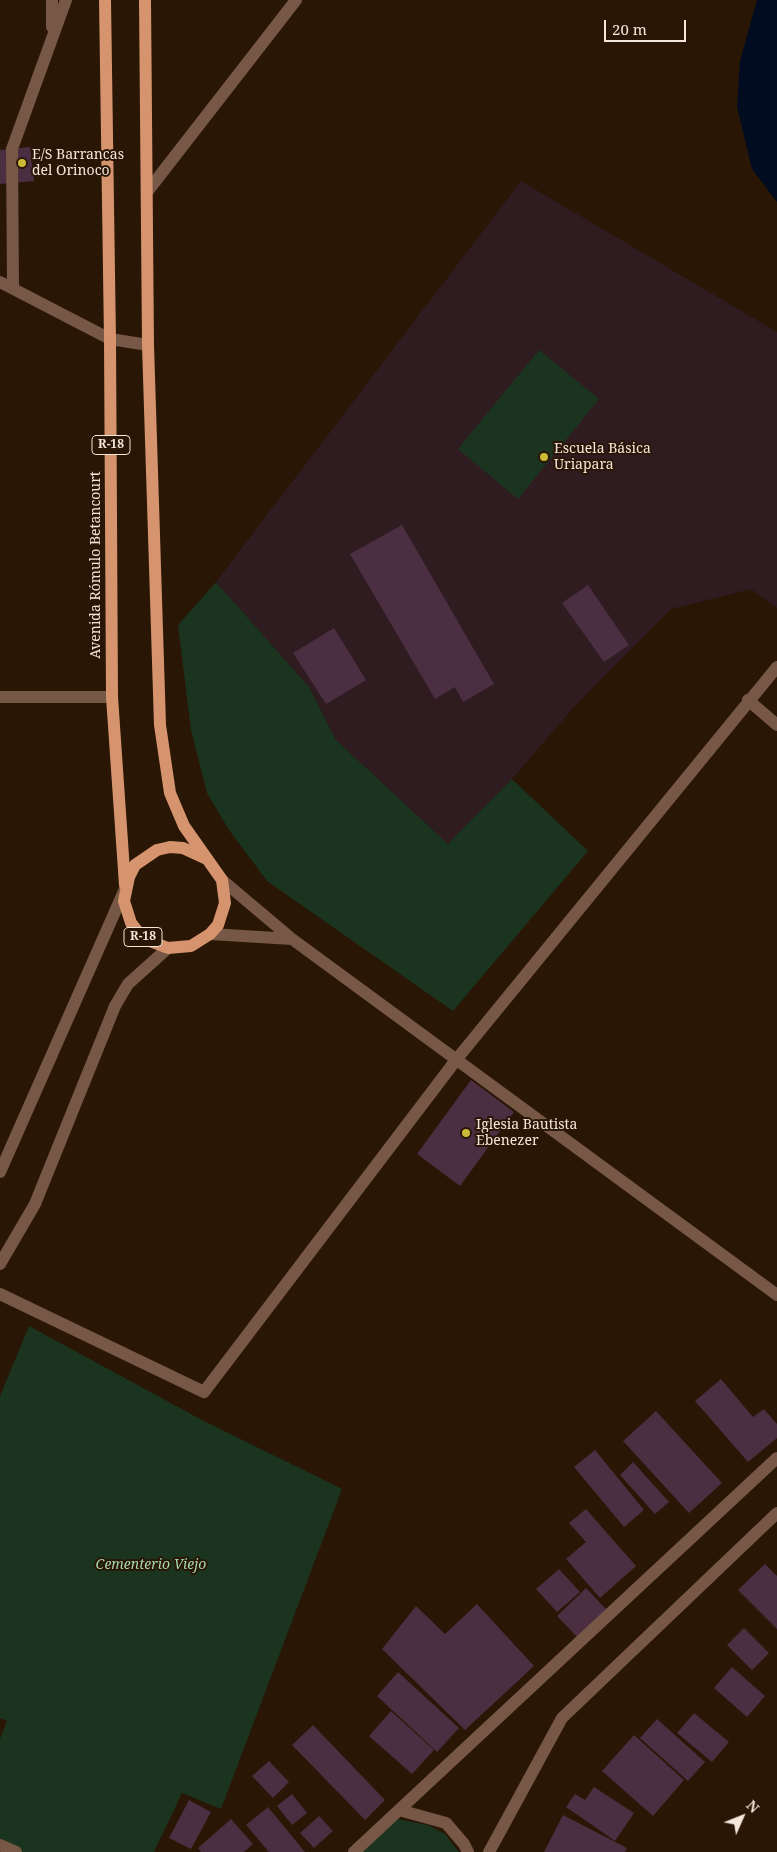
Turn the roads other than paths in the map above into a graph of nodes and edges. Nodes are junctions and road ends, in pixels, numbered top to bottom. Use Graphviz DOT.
graph roads {
  1 [pos="52,0"];
  2 [pos="66,0"];
  3 [pos="105,0"];
  4 [pos="145,0"];
  5 [pos="296,0"];
  6 [pos="52,33"];
  7 [pos="147,192"];
  8 [pos="0,282"];
  9 [pos="13,288"];
  10 [pos="110,339"];
  11 [pos="148,345"];
  12 [pos="777,667"];
  13 [pos="0,697"];
  14 [pos="112,697"];
  15 [pos="748,700"];
  16 [pos="777,725"];
  17 [pos="207,859"];
  18 [pos="222,880"];
  19 [pos="125,889"];
  20 [pos="210,934"];
  21 [pos="292,938"];
  22 [pos="168,948"];
  23 [pos="456,1060"];
  24 [pos="0,1172"];
  25 [pos="0,1264"];
  26 [pos="0,1294"];
  27 [pos="777,1295"];
  28 [pos="777,1458"];
  29 [pos="777,1513"];
  30 [pos="399,1810"];
  31 [pos="0,1845"];
  32 [pos="16,1852"];
  33 [pos="354,1852"];
  34 [pos="468,1852"];
  35 [pos="489,1852"];
  1 -- 6 [label="street"];
  2 -- 6 [label="street"];
  3 -- 10 [label="main road, Avenida Rómulo Betancourt / R-18"];
  4 -- 7 [label="main road, R-18"];
  5 -- 7 [label="street"];
  6 -- 9 [label="street"];
  7 -- 11 [label="main road, R-18"];
  8 -- 9 [label="street"];
  9 -- 10 [label="street"];
  10 -- 11 [label="street"];
  10 -- 14 [label="main road, Avenida Rómulo Betancourt / R-18"];
  11 -- 17 [label="main road, R-18"];
  12 -- 15 [label="street"];
  13 -- 14 [label="street"];
  14 -- 19 [label="main road, Avenida Rómulo Betancourt / R-18"];
  15 -- 16 [label="street"];
  15 -- 23 [label="street"];
  17 -- 18 [label="main road, R-18"];
  17 -- 19 [label="main road, R-18"];
  18 -- 20 [label="main road, R-18"];
  18 -- 21 [label="street"];
  19 -- 22 [label="main road, R-18"];
  19 -- 24 [label="street"];
  20 -- 21 [label="street"];
  20 -- 22 [label="main road, R-18"];
  21 -- 23 [label="street"];
  22 -- 25 [label="street"];
  23 -- 26 [label="street"];
  23 -- 27 [label="street"];
  28 -- 30 [label="street"];
  29 -- 35 [label="street"];
  30 -- 33 [label="street"];
  30 -- 34 [label="street"];
  31 -- 32 [label="street"];
}
